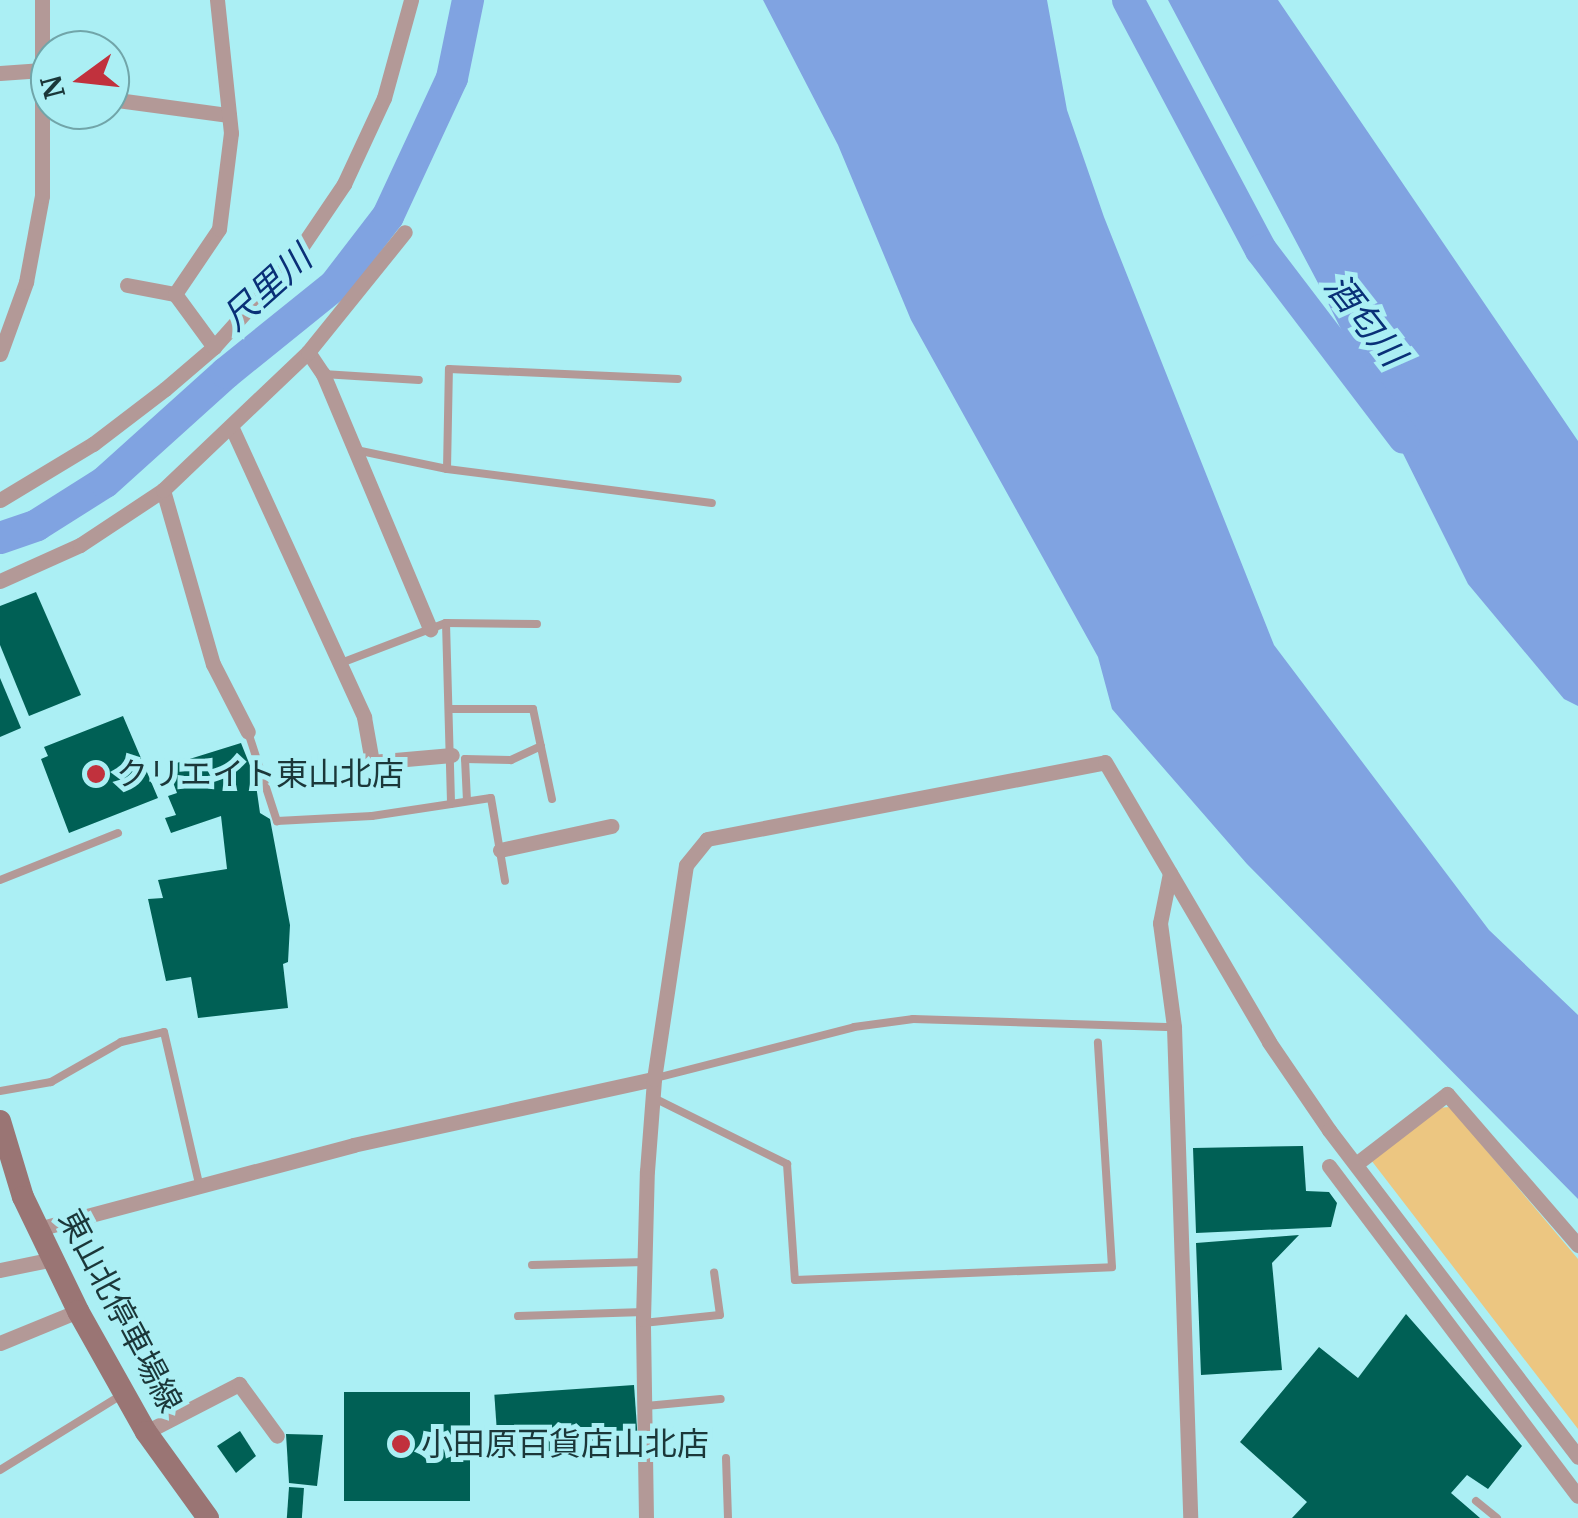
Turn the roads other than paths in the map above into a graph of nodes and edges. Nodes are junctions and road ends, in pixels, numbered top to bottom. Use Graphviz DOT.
graph roads {
  1 [pos="42,0"];
  2 [pos="217,0"];
  3 [pos="411,0"];
  4 [pos="41,30"];
  5 [pos="30,71"];
  6 [pos="0,73"];
  7 [pos="130,102"];
  8 [pos="229,116"];
  9 [pos="44,130"];
  10 [pos="405,232"];
  11 [pos="127,285"];
  12 [pos="175,294"];
  13 [pos="214,347"];
  14 [pos="308,352"];
  15 [pos="0,354"];
  16 [pos="323,374"];
  17 [pos="419,380"];
  18 [pos="678,380"];
  19 [pos="231,426"];
  20 [pos="352,449"];
  21 [pos="447,469"];
  22 [pos="163,490"];
  23 [pos="0,500"];
  24 [pos="712,503"];
  25 [pos="0,581"];
  26 [pos="537,624"];
  27 [pos="438,626"];
  28 [pos="341,663"];
  29 [pos="450,709"];
  30 [pos="248,732"];
  31 [pos="541,746"];
  32 [pos="452,754"];
  33 [pos="552,799"];
  34 [pos="467,801"];
  35 [pos="452,804"];
  36 [pos="612,826"];
  37 [pos="118,833"];
  38 [pos="500,850"];
  39 [pos="1170,873"];
  40 [pos="0,880"];
  41 [pos="506,881"];
  42 [pos="1174,1027"];
  43 [pos="1098,1042"];
  44 [pos="654,1079"];
  45 [pos="0,1090"];
  46 [pos="652,1098"];
  47 [pos="0,1121"];
  48 [pos="1356,1164"];
  49 [pos="1330,1166"];
  50 [pos="199,1184"];
  51 [pos="38,1229"];
  52 [pos="1578,1245"];
  53 [pos="53,1259"];
  54 [pos="645,1262"];
  55 [pos="532,1265"];
  56 [pos="0,1270"];
  57 [pos="714,1272"];
  58 [pos="78,1311"];
  59 [pos="518,1316"];
  60 [pos="644,1317"];
  61 [pos="0,1343"];
  62 [pos="124,1393"];
  63 [pos="721,1399"];
  64 [pos="646,1406"];
  65 [pos="146,1432"];
  66 [pos="277,1436"];
  67 [pos="1578,1457"];
  68 [pos="726,1458"];
  69 [pos="1,1467"];
  70 [pos="1578,1496"];
  71 [pos="1476,1501"];
  72 [pos="208,1518"];
  73 [pos="646,1518"];
  74 [pos="728,1518"];
  75 [pos="1190,1518"];
  76 [pos="1496,1518"];
  1 -- 4 [label="street"];
  2 -- 8 [label="street"];
  3 -- 13 [label="street"];
  5 -- 6 [label="street"];
  7 -- 8 [label="street"];
  8 -- 12 [label="street"];
  9 -- 15 [label="street"];
  10 -- 14 [label="street"];
  11 -- 12 [label="street"];
  12 -- 13 [label="street"];
  13 -- 23 [label="street"];
  14 -- 16 [label="street"];
  14 -- 19 [label="street"];
  16 -- 17 [label="lane"];
  16 -- 20 [label="street"];
  18 -- 21 [label="lane"];
  19 -- 22 [label="street"];
  19 -- 28 [label="street"];
  20 -- 21 [label="lane"];
  20 -- 27 [label="street"];
  21 -- 24 [label="lane"];
  22 -- 25 [label="street"];
  22 -- 30 [label="street"];
  26 -- 27 [label="lane"];
  27 -- 28 [label="lane"];
  27 -- 29 [label="lane"];
  28 -- 32 [label="street"];
  29 -- 31 [label="lane"];
  29 -- 32 [label="lane"];
  30 -- 35 [label="lane"];
  31 -- 33 [label="lane"];
  31 -- 34 [label="lane"];
  32 -- 35 [label="lane"];
  34 -- 35 [label="lane"];
  34 -- 38 [label="lane"];
  36 -- 38 [label="street"];
  37 -- 40 [label="lane"];
  38 -- 41 [label="lane"];
  39 -- 42 [label="street"];
  39 -- 44 [label="street"];
  39 -- 48 [label="street"];
  42 -- 44 [label="lane"];
  42 -- 75 [label="street"];
  43 -- 46 [label="lane"];
  44 -- 46 [label="street"];
  44 -- 50 [label="street"];
  45 -- 50 [label="lane"];
  46 -- 54 [label="street"];
  47 -- 51 [label="main road, 東山北停車場線"];
  48 -- 52 [label="street"];
  48 -- 67 [label="street"];
  49 -- 70 [label="street"];
  50 -- 51 [label="street"];
  51 -- 53 [label="main road, 東山北停車場線"];
  53 -- 56 [label="street"];
  53 -- 58 [label="main road, 東山北停車場線"];
  54 -- 55 [label="lane"];
  54 -- 60 [label="street"];
  57 -- 60 [label="lane"];
  58 -- 61 [label="street"];
  58 -- 62 [label="main road, 東山北停車場線"];
  59 -- 60 [label="lane"];
  60 -- 64 [label="street"];
  62 -- 65 [label="main road, 東山北停車場線"];
  62 -- 69 [label="lane"];
  63 -- 64 [label="lane"];
  64 -- 73 [label="street"];
  65 -- 66 [label="street"];
  65 -- 72 [label="main road, 東山北停車場線"];
  68 -- 74 [label="lane"];
  71 -- 76 [label="lane"];
}
